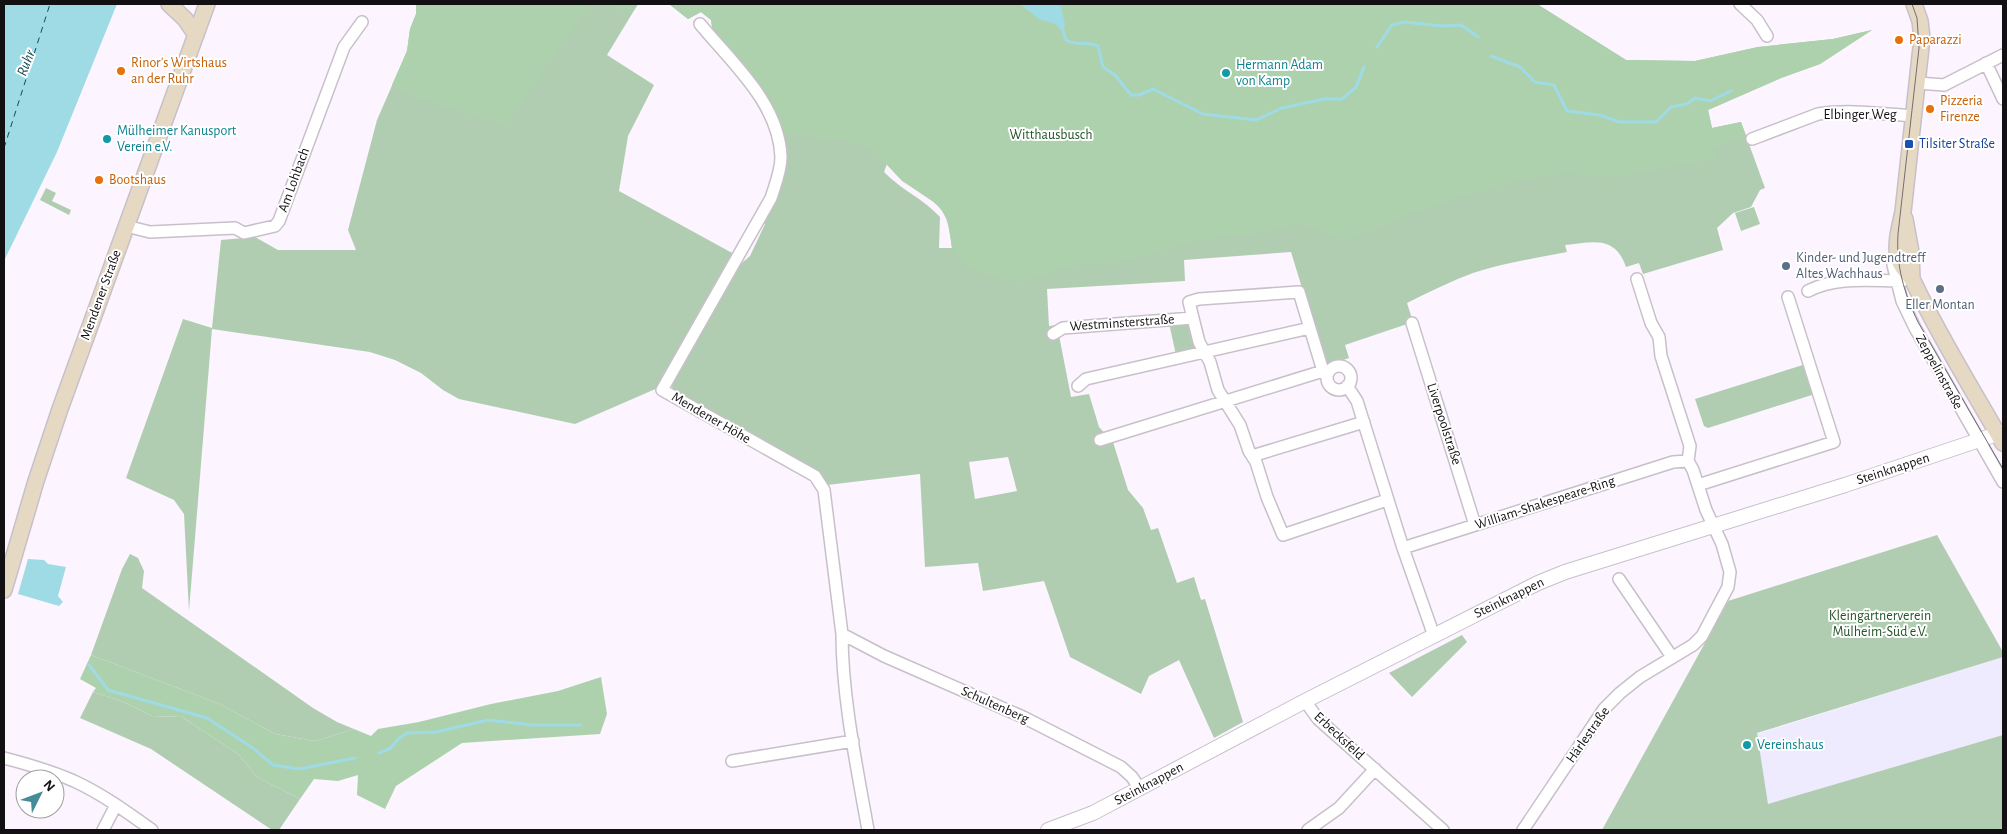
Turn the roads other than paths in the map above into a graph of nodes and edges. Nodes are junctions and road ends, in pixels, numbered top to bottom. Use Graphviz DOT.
graph roads {
  1 [pos="169,4"];
  2 [pos="207,4"];
  3 [pos="1740,4"];
  4 [pos="1914,4"];
  5 [pos="362,22"];
  6 [pos="700,24"];
  7 [pos="196,34"];
  8 [pos="1766,36"];
  9 [pos="2003,55"];
  10 [pos="1986,63"];
  11 [pos="1918,83"];
  12 [pos="2003,99"];
  13 [pos="1914,116"];
  14 [pos="1752,140"];
  15 [pos="1903,212"];
  16 [pos="126,226"];
  17 [pos="1898,257"];
  18 [pos="1637,279"];
  19 [pos="1912,279"];
  20 [pos="1896,281"];
  21 [pos="1808,290"];
  22 [pos="1788,297"];
  23 [pos="1193,318"];
  24 [pos="1412,323"];
  25 [pos="1310,328"];
  26 [pos="1053,334"];
  27 [pos="1204,352"];
  28 [pos="1326,372"];
  29 [pos="1078,386"];
  30 [pos="1347,386"];
  31 [pos="1226,401"];
  32 [pos="1364,422"];
  33 [pos="2002,437"];
  34 [pos="1100,440"];
  35 [pos="1979,441"];
  36 [pos="1252,456"];
  37 [pos="1688,461"];
  38 [pos="2003,482"];
  39 [pos="1698,485"];
  40 [pos="1387,500"];
  41 [pos="1475,525"];
  42 [pos="1714,526"];
  43 [pos="1403,548"];
  44 [pos="1620,579"];
  45 [pos="4,590"];
  46 [pos="842,634"];
  47 [pos="1434,636"];
  48 [pos="1672,657"];
  49 [pos="1304,701"];
  50 [pos="853,741"];
  51 [pos="4,758"];
  52 [pos="732,761"];
  53 [pos="1375,769"];
  54 [pos="1140,788"];
  55 [pos="116,805"];
  56 [pos="104,830"];
  57 [pos="152,830"];
  58 [pos="868,830"];
  59 [pos="1048,830"];
  60 [pos="1308,830"];
  61 [pos="1443,830"];
  62 [pos="1523,830"];
  1 -- 7 [label="main road"];
  2 -- 7 [label="main road, Mendener Straße"];
  3 -- 8 [label="street"];
  4 -- 11 [label="main road, Zeppelinstraße"];
  5 -- 16 [label="street, Am Lohbach"];
  6 -- 46 [label="street, Mendener Höhe"];
  7 -- 16 [label="main road, Mendener Straße"];
  9 -- 10 [label="street"];
  10 -- 11 [label="street"];
  10 -- 12 [label="street"];
  11 -- 13 [label="main road, Zeppelinstraße"];
  13 -- 14 [label="street, Elbinger Weg"];
  13 -- 15 [label="main road, Zeppelinstraße"];
  15 -- 17 [label="main road, Zeppelinstraße"];
  15 -- 19 [label="main road, Zeppelinstraße"];
  16 -- 45 [label="main road, Mendener Straße"];
  17 -- 19 [label="main road, Zeppelinstraße"];
  17 -- 20 [label="street, Zeppelinstraße"];
  18 -- 37 [label="street"];
  19 -- 20 [label="street"];
  19 -- 33 [label="main road, Zeppelinstraße"];
  20 -- 21 [label="street"];
  20 -- 35 [label="street, Zeppelinstraße"];
  22 -- 39 [label="street"];
  23 -- 25 [label="street, Westminsterstraße"];
  23 -- 26 [label="street, Westminsterstraße"];
  23 -- 27 [label="street, Westminsterstraße"];
  24 -- 41 [label="street, Liverpoolstraße"];
  25 -- 27 [label="street"];
  25 -- 28 [label="street, Westminsterstraße"];
  27 -- 29 [label="street"];
  27 -- 31 [label="street, Westminsterstraße"];
  28 -- 30 [label="street, Westminsterstraße"];
  28 -- 30 [label="street"];
  28 -- 31 [label="street"];
  30 -- 32 [label="street"];
  31 -- 34 [label="street"];
  31 -- 36 [label="street, Westminsterstraße"];
  32 -- 36 [label="street"];
  32 -- 40 [label="street"];
  33 -- 35 [label="street, Steinknappen"];
  35 -- 38 [label="street, Zeppelinstraße"];
  35 -- 42 [label="street, Steinknappen"];
  36 -- 40 [label="street, Westminsterstraße"];
  37 -- 39 [label="street"];
  37 -- 41 [label="street, William-Shakespeare-Ring"];
  39 -- 42 [label="street"];
  40 -- 43 [label="street"];
  41 -- 43 [label="street, William-Shakespeare-Ring"];
  42 -- 47 [label="street, Steinknappen"];
  42 -- 48 [label="street, Härlestraße"];
  43 -- 47 [label="street"];
  44 -- 48 [label="street"];
  46 -- 50 [label="street, Mendener Höhe"];
  46 -- 54 [label="street, Schultenberg"];
  47 -- 49 [label="street, Steinknappen"];
  48 -- 62 [label="street, Härlestraße"];
  49 -- 53 [label="street, Erbecksfeld"];
  49 -- 54 [label="street, Steinknappen"];
  50 -- 52 [label="street"];
  50 -- 58 [label="street, Mendener Höhe"];
  51 -- 55 [label="street"];
  53 -- 60 [label="street, Erbecksfeld"];
  53 -- 61 [label="street, Erbecksfeld"];
  54 -- 59 [label="street, Steinknappen"];
  55 -- 56 [label="street"];
  55 -- 57 [label="street"];
}
